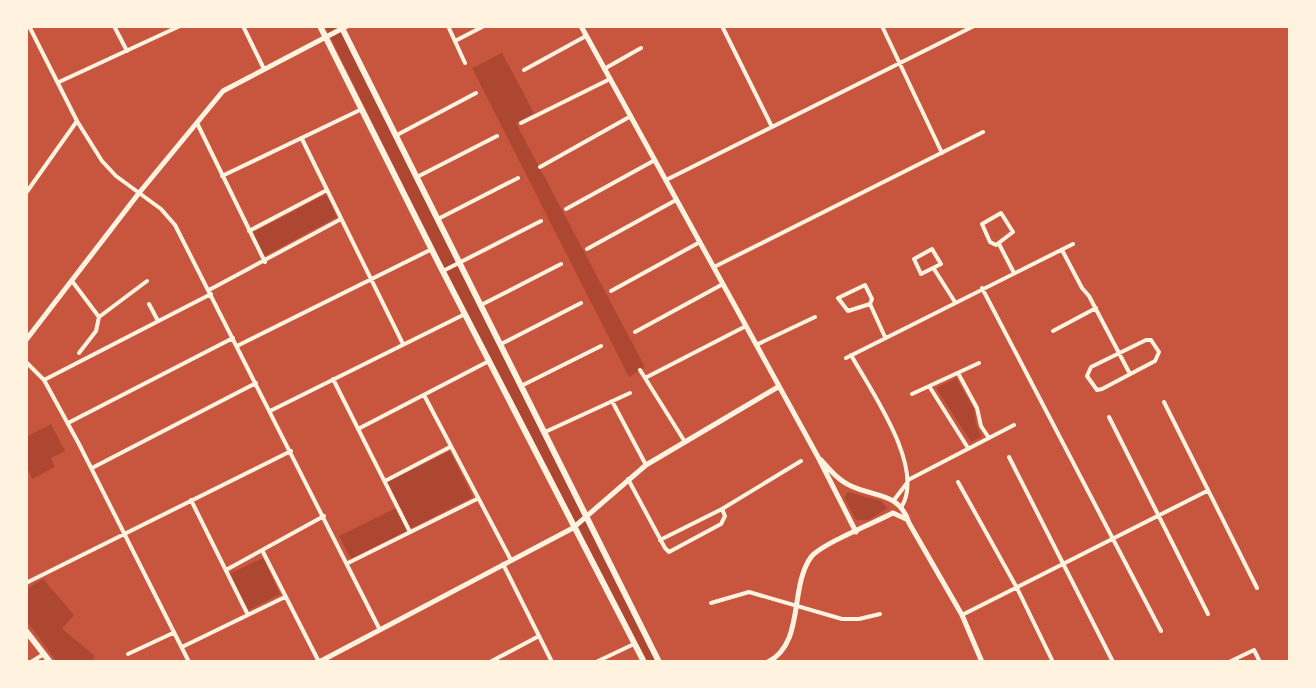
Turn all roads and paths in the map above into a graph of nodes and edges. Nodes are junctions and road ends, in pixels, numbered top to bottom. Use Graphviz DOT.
graph roads {
  1 [pos="29,26"];
  2 [pos="114,26"];
  3 [pos="243,26"];
  4 [pos="320,26"];
  5 [pos="448,26"];
  6 [pos="484,26"];
  7 [pos="581,26"];
  8 [pos="722,26"];
  9 [pos="882,26"];
  10 [pos="974,26"];
  11 [pos="176,27"];
  12 [pos="344,27"];
  13 [pos="32,32"];
  14 [pos="26,36"];
  15 [pos="586,36"];
  16 [pos="326,37"];
  17 [pos="455,41"];
  18 [pos="641,48"];
  19 [pos="127,51"];
  20 [pos="465,63"];
  21 [pos="899,64"];
  22 [pos="264,69"];
  23 [pos="604,69"];
  24 [pos="524,70"];
  25 [pos="610,79"];
  26 [pos="58,83"];
  27 [pos="476,93"];
  28 [pos="362,109"];
  29 [pos="631,116"];
  30 [pos="77,121"];
  31 [pos="196,121"];
  32 [pos="521,123"];
  33 [pos="772,127"];
  34 [pos="983,132"];
  35 [pos="395,136"];
  36 [pos="497,136"];
  37 [pos="302,139"];
  38 [pos="942,153"];
  39 [pos="655,160"];
  40 [pos="540,167"];
  41 [pos="222,176"];
  42 [pos="416,177"];
  43 [pos="518,178"];
  44 [pos="666,180"];
  45 [pos="327,190"];
  46 [pos="26,193"];
  47 [pos="139,193"];
  48 [pos="677,200"];
  49 [pos="566,209"];
  50 [pos="341,219"];
  51 [pos="437,219"];
  52 [pos="541,221"];
  53 [pos="249,231"];
  54 [pos="700,242"];
  55 [pos="999,244"];
  56 [pos="1073,244"];
  57 [pos="432,249"];
  58 [pos="587,249"];
  59 [pos="1061,250"];
  60 [pos="265,262"];
  61 [pos="459,263"];
  62 [pos="561,264"];
  63 [pos="714,267"];
  64 [pos="934,269"];
  65 [pos="443,271"];
  66 [pos="1014,273"];
  67 [pos="371,279"];
  68 [pos="71,281"];
  69 [pos="147,281"];
  70 [pos="723,284"];
  71 [pos="982,288"];
  72 [pos="611,291"];
  73 [pos="210,292"];
  74 [pos="955,302"];
  75 [pos="581,303"];
  76 [pos="149,304"];
  77 [pos="870,304"];
  78 [pos="480,305"];
  79 [pos="1096,308"];
  80 [pos="465,314"];
  81 [pos="99,317"];
  82 [pos="815,317"];
  83 [pos="158,321"];
  84 [pos="26,326"];
  85 [pos="746,326"];
  86 [pos="33,331"];
  87 [pos="1053,331"];
  88 [pos="635,332"];
  89 [pos="885,337"];
  90 [pos="233,338"];
  91 [pos="26,340"];
  92 [pos="403,344"];
  93 [pos="500,345"];
  94 [pos="756,345"];
  95 [pos="237,346"];
  96 [pos="601,346"];
  97 [pos="79,353"];
  98 [pos="1118,353"];
  99 [pos="489,361"];
  100 [pos="26,362"];
  101 [pos="979,363"];
  102 [pos="640,370"];
  103 [pos="958,373"];
  104 [pos="1130,374"];
  105 [pos="645,378"];
  106 [pos="333,379"];
  107 [pos="44,380"];
  108 [pos="256,383"];
  109 [pos="521,386"];
  110 [pos="929,386"];
  111 [pos="778,387"];
  112 [pos="630,393"];
  113 [pos="912,394"];
  114 [pos="424,395"];
  115 [pos="612,401"];
  116 [pos="1164,402"];
  117 [pos="270,411"];
  118 [pos="1109,417"];
  119 [pos="68,423"];
  120 [pos="1014,425"];
  121 [pos="358,429"];
  122 [pos="544,433"];
  123 [pos="989,438"];
  124 [pos="686,443"];
  125 [pos="450,447"];
  126 [pos="968,449"];
  127 [pos="291,451"];
  128 [pos="818,457"];
  129 [pos="1009,457"];
  130 [pos="801,461"];
  131 [pos="646,465"];
  132 [pos="92,468"];
  133 [pos="628,479"];
  134 [pos="908,480"];
  135 [pos="384,481"];
  136 [pos="958,482"];
  137 [pos="849,485"];
  138 [pos="1207,491"];
  139 [pos="836,496"];
  140 [pos="477,499"];
  141 [pos="191,500"];
  142 [pos="894,500"];
  143 [pos="902,506"];
  144 [pos="722,509"];
  145 [pos="893,513"];
  146 [pos="324,516"];
  147 [pos="1158,516"];
  148 [pos="587,518"];
  149 [pos="909,523"];
  150 [pos="573,528"];
  151 [pos="410,532"];
  152 [pos="856,532"];
  153 [pos="125,533"];
  154 [pos="1113,539"];
  155 [pos="660,540"];
  156 [pos="262,550"];
  157 [pos="511,560"];
  158 [pos="348,563"];
  159 [pos="503,564"];
  160 [pos="1062,565"];
  161 [pos="226,570"];
  162 [pos="26,583"];
  163 [pos="1017,588"];
  164 [pos="1257,588"];
  165 [pos="285,597"];
  166 [pos="711,603"];
  167 [pos="796,606"];
  168 [pos="880,614"];
  169 [pos="1208,614"];
  170 [pos="248,615"];
  171 [pos="962,615"];
  172 [pos="380,630"];
  173 [pos="26,631"];
  174 [pos="1161,631"];
  175 [pos="174,632"];
  176 [pos="539,636"];
  177 [pos="634,644"];
  178 [pos="182,647"];
  179 [pos="44,654"];
  180 [pos="128,654"];
  181 [pos="497,660"];
  182 [pos="31,662"];
  183 [pos="50,662"];
  184 [pos="189,662"];
  185 [pos="319,662"];
  186 [pos="490,662"];
  187 [pos="552,662"];
  188 [pos="596,662"];
  189 [pos="644,662"];
  190 [pos="659,662"];
  191 [pos="768,662"];
  192 [pos="982,662"];
  193 [pos="1053,662"];
  194 [pos="1113,662"];
  195 [pos="1229,662"];
  196 [pos="1260,662"];
  1 -- 13 [label="street"];
  2 -- 19 [label="street"];
  3 -- 22 [label="street"];
  4 -- 16 [label="main road"];
  5 -- 17 [label="street"];
  6 -- 17 [label="street"];
  7 -- 15 [label="street"];
  8 -- 33 [label="street"];
  9 -- 21 [label="street"];
  10 -- 21 [label="street"];
  11 -- 19 [label="street"];
  12 -- 16 [label="street"];
  12 -- 35 [label="main road"];
  13 -- 14 [label="street"];
  13 -- 26 [label="street"];
  15 -- 23 [label="street"];
  15 -- 24 [label="street"];
  16 -- 22 [label="street"];
  16 -- 28 [label="main road"];
  17 -- 20 [label="street"];
  18 -- 23 [label="street"];
  19 -- 26 [label="street"];
  21 -- 33 [label="street"];
  21 -- 38 [label="street"];
  22 -- 31 [label="street"];
  23 -- 25 [label="street"];
  25 -- 29 [label="street"];
  25 -- 32 [label="street"];
  26 -- 30 [label="street"];
  27 -- 35 [label="street"];
  28 -- 37 [label="street"];
  28 -- 57 [label="main road"];
  29 -- 39 [label="street"];
  29 -- 40 [label="street"];
  30 -- 46 [label="street"];
  30 -- 47 [label="street"];
  31 -- 41 [label="street"];
  31 -- 47 [label="street"];
  33 -- 44 [label="street"];
  34 -- 38 [label="street"];
  35 -- 42 [label="main road"];
  36 -- 42 [label="street"];
  37 -- 41 [label="street"];
  37 -- 45 [label="street"];
  38 -- 63 [label="street"];
  39 -- 44 [label="street"];
  39 -- 49 [label="street"];
  41 -- 53 [label="street"];
  42 -- 51 [label="main road"];
  43 -- 51 [label="street"];
  44 -- 48 [label="street"];
  45 -- 50 [label="street"];
  45 -- 53 [label="street"];
  47 -- 68 [label="street"];
  47 -- 73 [label="street"];
  48 -- 54 [label="street"];
  48 -- 58 [label="street"];
  50 -- 60 [label="street"];
  50 -- 67 [label="street"];
  51 -- 61 [label="main road"];
  52 -- 61 [label="street"];
  53 -- 60 [label="street"];
  54 -- 63 [label="street"];
  54 -- 72 [label="street"];
  55 -- 55 [label="street"];
  55 -- 66 [label="street"];
  56 -- 59 [label="street"];
  57 -- 65 [label="main road"];
  57 -- 67 [label="street"];
  59 -- 66 [label="street"];
  59 -- 79 [label="street"];
  60 -- 73 [label="street"];
  61 -- 65 [label="street"];
  61 -- 78 [label="main road"];
  62 -- 78 [label="street"];
  63 -- 70 [label="street"];
  64 -- 64 [label="street"];
  64 -- 74 [label="street"];
  65 -- 80 [label="main road"];
  66 -- 71 [label="street"];
  67 -- 92 [label="street"];
  67 -- 95 [label="street"];
  68 -- 81 [label="street"];
  68 -- 86 [label="street"];
  69 -- 81 [label="street"];
  70 -- 85 [label="street"];
  70 -- 88 [label="street"];
  71 -- 74 [label="street"];
  71 -- 154 [label="street"];
  73 -- 83 [label="street"];
  73 -- 90 [label="street"];
  74 -- 89 [label="street"];
  75 -- 93 [label="street"];
  76 -- 83 [label="street"];
  77 -- 77 [label="street"];
  77 -- 89 [label="street"];
  78 -- 93 [label="main road"];
  79 -- 87 [label="street"];
  79 -- 98 [label="street"];
  80 -- 92 [label="street"];
  80 -- 99 [label="main road"];
  81 -- 97 [label="street"];
  82 -- 94 [label="street"];
  83 -- 107 [label="street"];
  84 -- 86 [label="street"];
  85 -- 94 [label="street"];
  85 -- 105 [label="street"];
  86 -- 91 [label="street"];
  89 -- 134 [label="street"];
  90 -- 95 [label="street"];
  90 -- 119 [label="street"];
  92 -- 106 [label="street"];
  93 -- 109 [label="main road"];
  94 -- 111 [label="street"];
  95 -- 108 [label="street"];
  96 -- 109 [label="street"];
  98 -- 104 [label="street"];
  98 -- 104 [label="street"];
  98 -- 104 [label="street"];
  99 -- 114 [label="street"];
  99 -- 150 [label="main road"];
  100 -- 107 [label="street"];
  101 -- 103 [label="street"];
  102 -- 105 [label="street"];
  103 -- 110 [label="street"];
  103 -- 123 [label="street"];
  105 -- 124 [label="street"];
  106 -- 117 [label="street"];
  106 -- 121 [label="street"];
  107 -- 119 [label="street"];
  108 -- 117 [label="street"];
  108 -- 132 [label="street"];
  109 -- 122 [label="main road"];
  110 -- 113 [label="street"];
  110 -- 126 [label="street"];
  111 -- 124 [label="street"];
  111 -- 128 [label="street"];
  112 -- 115 [label="street"];
  114 -- 121 [label="street"];
  114 -- 125 [label="street"];
  115 -- 122 [label="street"];
  115 -- 131 [label="street"];
  116 -- 138 [label="street"];
  117 -- 127 [label="street"];
  118 -- 147 [label="street"];
  119 -- 132 [label="street"];
  120 -- 123 [label="street"];
  121 -- 135 [label="street"];
  122 -- 148 [label="main road"];
  123 -- 126 [label="street"];
  124 -- 131 [label="street"];
  125 -- 135 [label="street"];
  125 -- 140 [label="street"];
  126 -- 134 [label="street"];
  127 -- 141 [label="street"];
  127 -- 146 [label="street"];
  128 -- 137 [label="street"];
  128 -- 139 [label="street"];
  129 -- 160 [label="street"];
  130 -- 144 [label="street"];
  131 -- 133 [label="street"];
  132 -- 153 [label="street"];
  133 -- 148 [label="street"];
  133 -- 155 [label="street"];
  134 -- 142 [label="street"];
  134 -- 143 [label="street"];
  135 -- 151 [label="street"];
  136 -- 163 [label="street"];
  137 -- 139 [label="street"];
  137 -- 142 [label="street"];
  138 -- 147 [label="street"];
  138 -- 164 [label="street"];
  139 -- 152 [label="street"];
  140 -- 151 [label="street"];
  140 -- 157 [label="street"];
  141 -- 153 [label="street"];
  141 -- 161 [label="street"];
  142 -- 143 [label="street"];
  143 -- 145 [label="street"];
  143 -- 149 [label="street"];
  144 -- 155 [label="street"];
  144 -- 155 [label="street"];
  145 -- 149 [label="street"];
  145 -- 152 [label="street"];
  146 -- 156 [label="street"];
  146 -- 158 [label="street"];
  147 -- 154 [label="street"];
  147 -- 169 [label="street"];
  148 -- 150 [label="street"];
  148 -- 190 [label="main road"];
  149 -- 171 [label="street"];
  150 -- 157 [label="street"];
  150 -- 177 [label="main road"];
  151 -- 158 [label="street"];
  152 -- 167 [label="street"];
  153 -- 162 [label="street"];
  153 -- 175 [label="street"];
  154 -- 160 [label="street"];
  154 -- 174 [label="street"];
  156 -- 161 [label="street"];
  156 -- 165 [label="street"];
  157 -- 159 [label="street"];
  158 -- 172 [label="street"];
  159 -- 172 [label="street"];
  159 -- 176 [label="street"];
  160 -- 163 [label="street"];
  160 -- 194 [label="street"];
  161 -- 170 [label="street"];
  163 -- 171 [label="street"];
  163 -- 193 [label="street"];
  165 -- 170 [label="street"];
  165 -- 185 [label="street"];
  166 -- 167 [label="street"];
  167 -- 168 [label="street"];
  167 -- 191 [label="street"];
  170 -- 178 [label="street"];
  171 -- 192 [label="street"];
  172 -- 185 [label="street"];
  173 -- 179 [label="main road"];
  175 -- 178 [label="street"];
  175 -- 180 [label="street"];
  176 -- 181 [label="street"];
  176 -- 187 [label="street"];
  177 -- 188 [label="street"];
  177 -- 189 [label="main road"];
  178 -- 184 [label="street"];
  179 -- 182 [label="street"];
  179 -- 183 [label="main road"];
  181 -- 186 [label="street"];
  195 -- 196 [label="street"];
}
